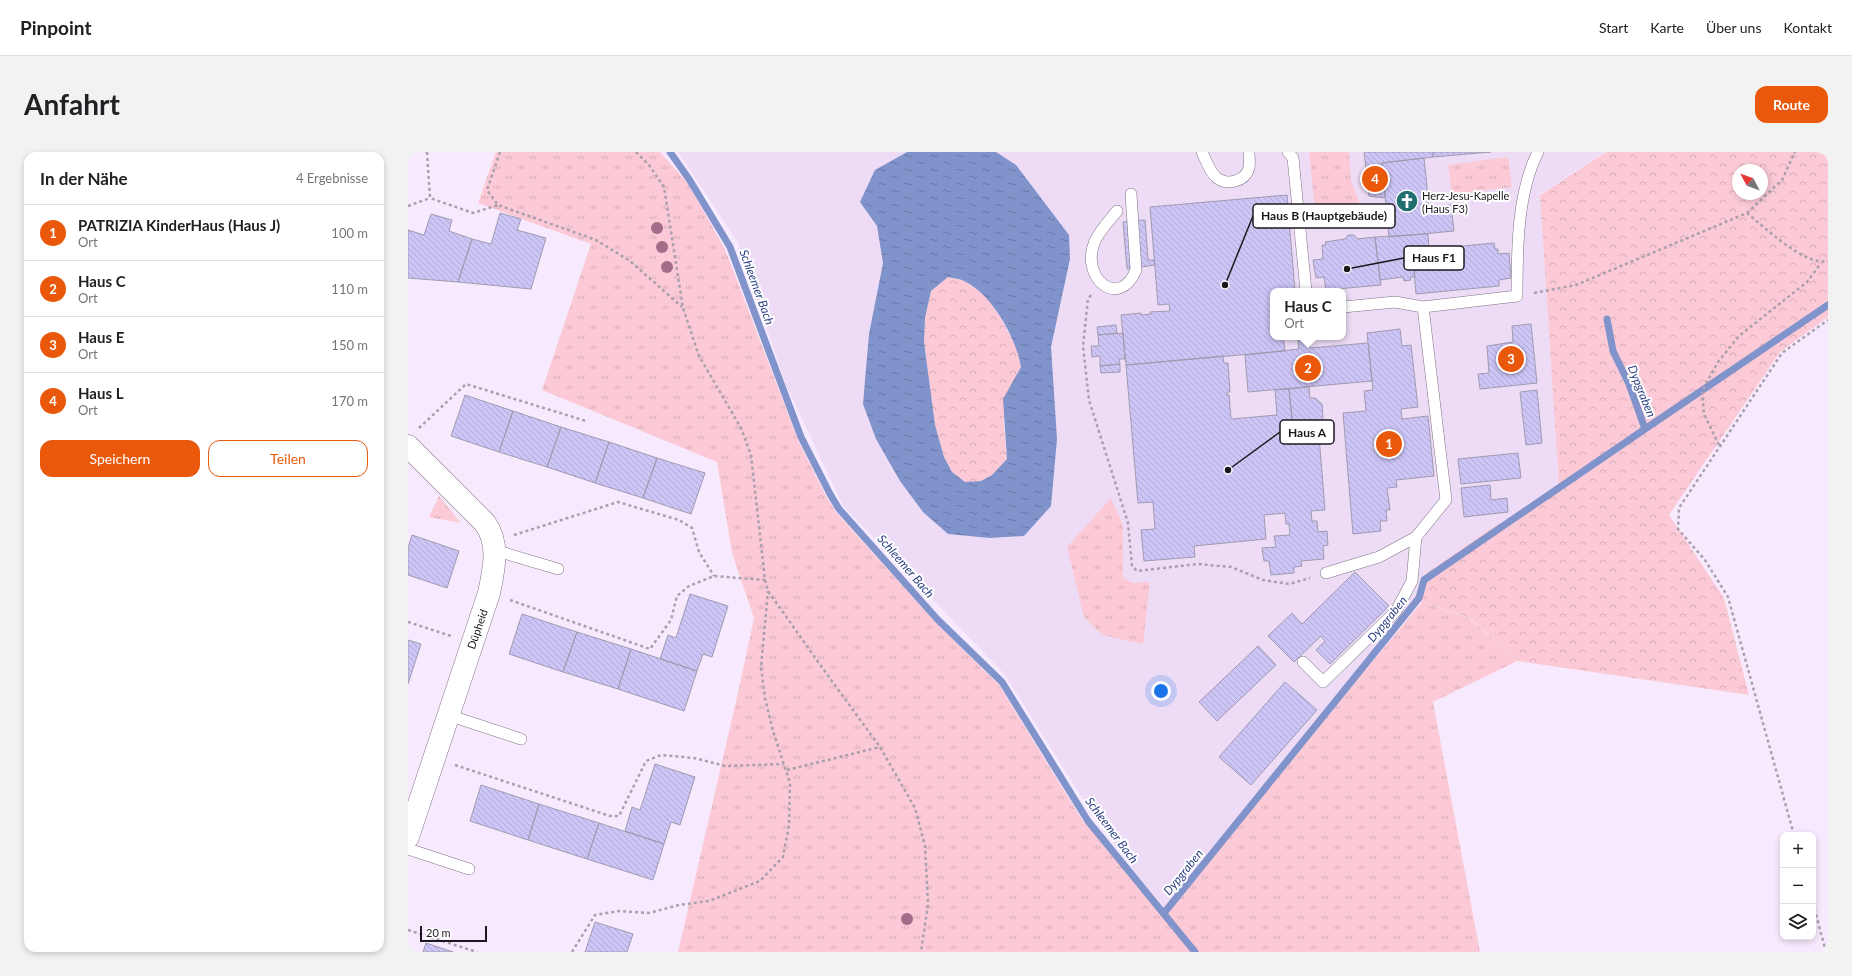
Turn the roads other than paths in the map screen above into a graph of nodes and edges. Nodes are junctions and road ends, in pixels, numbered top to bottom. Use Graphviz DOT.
graph roads {
  1 [pos="1202,152"];
  2 [pos="1249,152"];
  3 [pos="1288,152"];
  4 [pos="1538,152"];
  5 [pos="1131,194"];
  6 [pos="1117,211"];
  7 [pos="1306,288"];
  8 [pos="1423,307"];
  9 [pos="1346,308"];
  10 [pos="411,439"];
  11 [pos="1416,537"];
  12 [pos="494,546"];
  13 [pos="558,569"];
  14 [pos="1326,573"];
  15 [pos="1304,662"];
  16 [pos="448,715"];
  17 [pos="521,739"];
  18 [pos="408,837"];
  19 [pos="408,849"];
  20 [pos="470,869"];
  1 -- 2 [label="lane"];
  3 -- 7 [label="lane"];
  4 -- 8 [label="lane"];
  5 -- 6 [label="lane"];
  8 -- 9 [label="lane"];
  8 -- 11 [label="lane"];
  10 -- 12 [label="street, Düpheid"];
  11 -- 14 [label="lane"];
  11 -- 15 [label="lane"];
  12 -- 13 [label="lane"];
  12 -- 16 [label="street, Düpheid"];
  16 -- 17 [label="lane"];
  16 -- 18 [label="street, Düpheid"];
  19 -- 20 [label="lane"];
}
